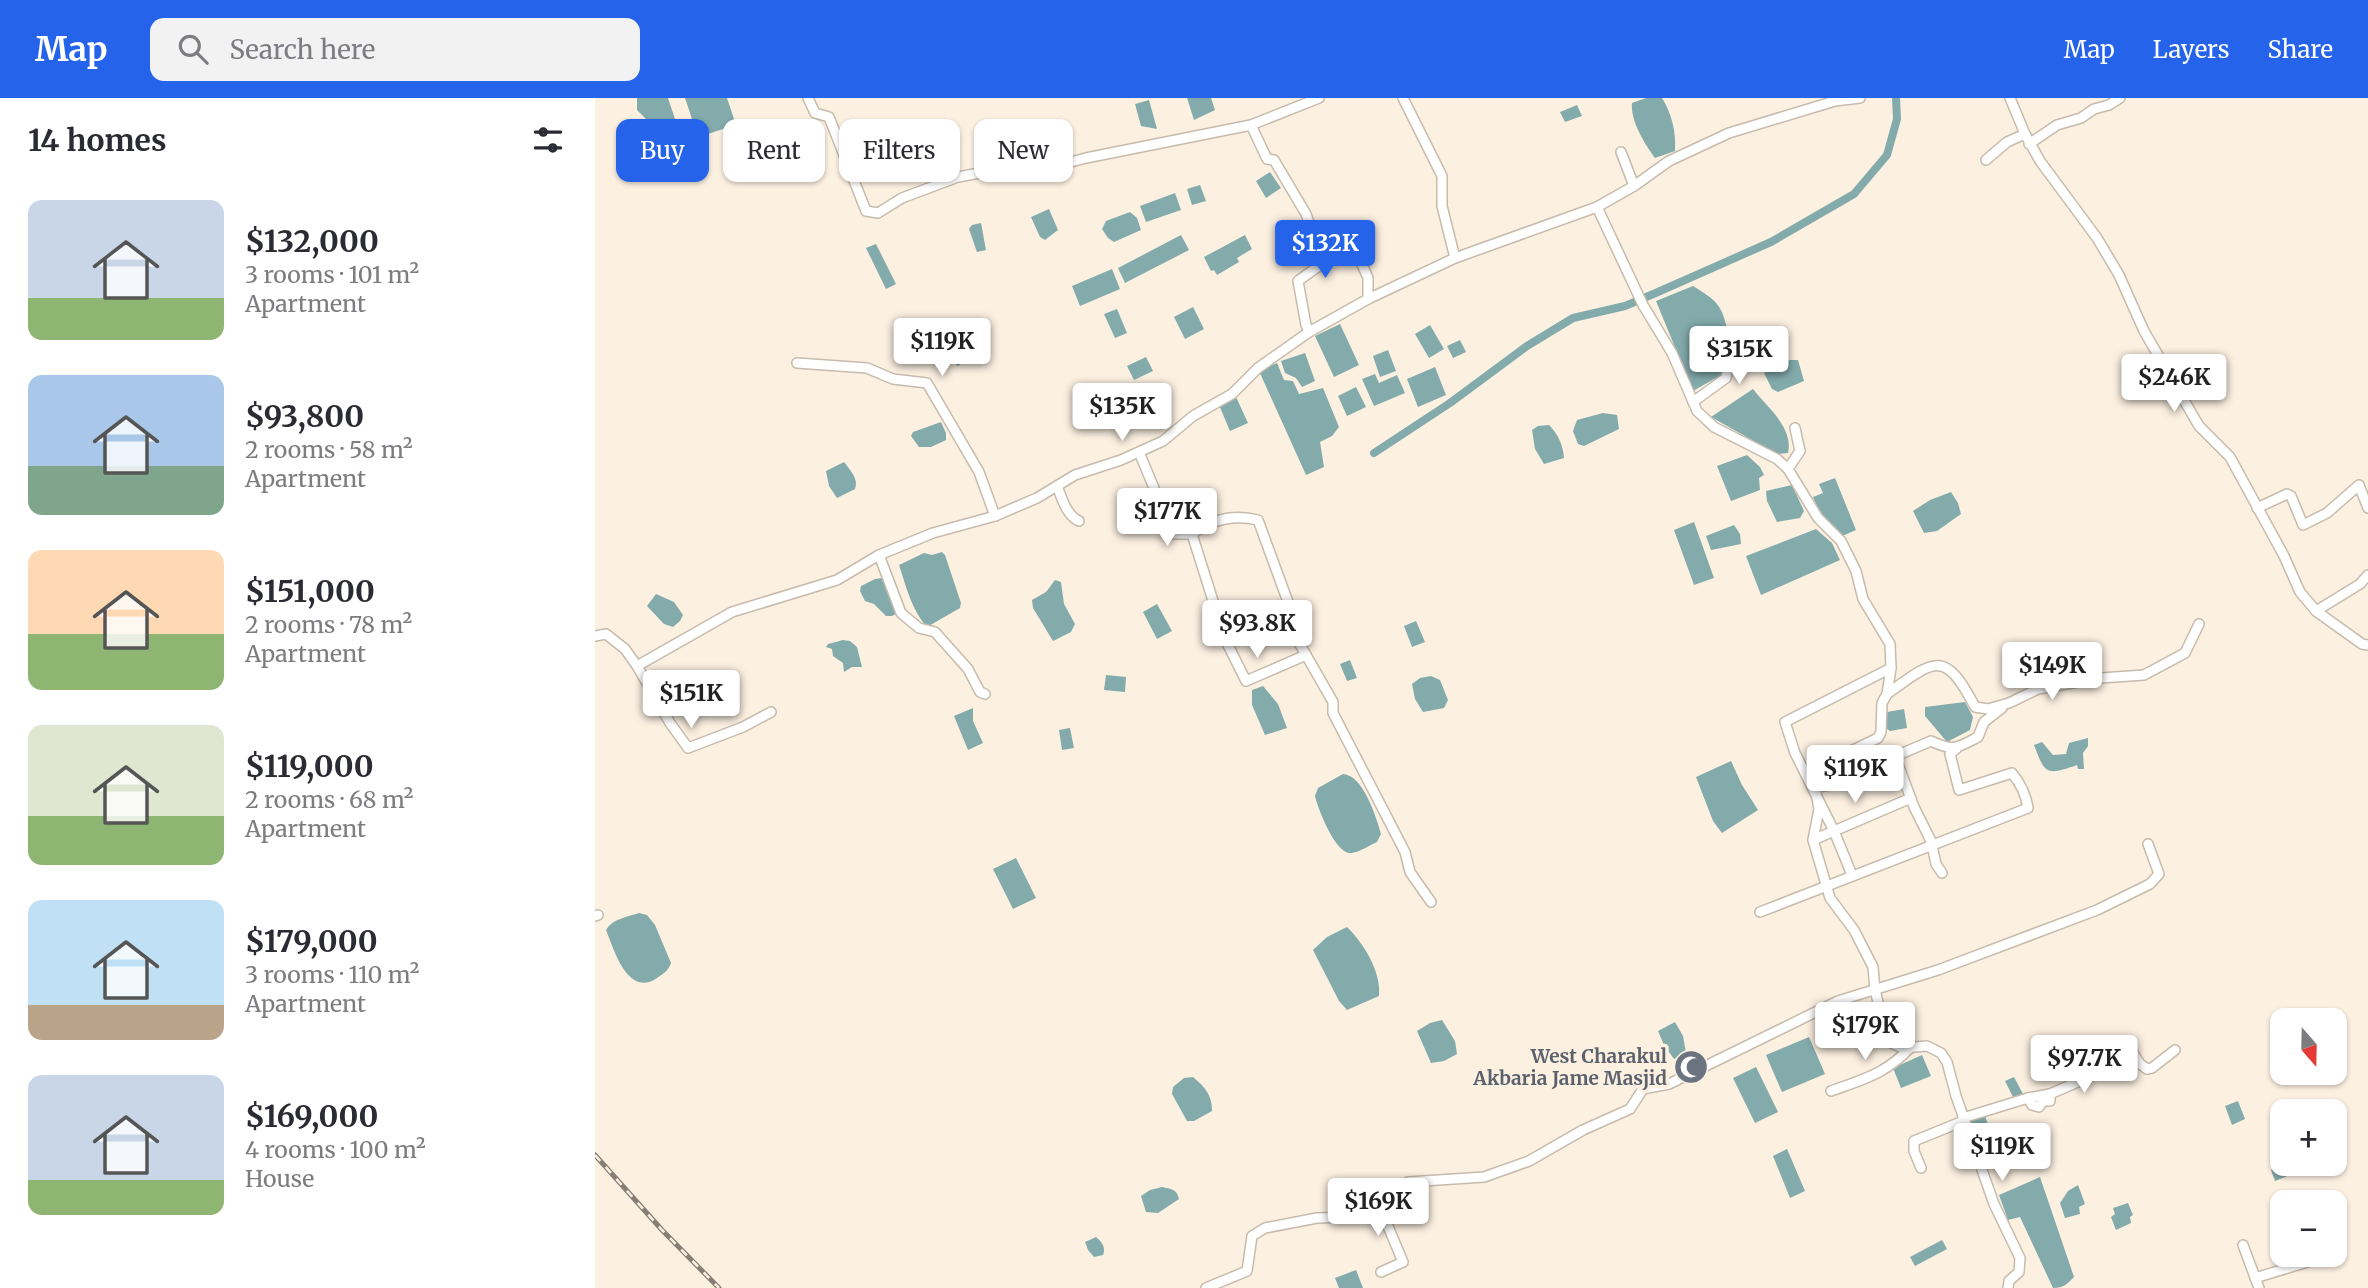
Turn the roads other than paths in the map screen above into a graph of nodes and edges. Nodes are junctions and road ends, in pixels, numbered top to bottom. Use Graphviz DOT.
graph roads {
  1 [pos="808,98"];
  2 [pos="1319,98"];
  3 [pos="1403,98"];
  4 [pos="1860,98"];
  5 [pos="2010,98"];
  6 [pos="2120,98"];
  7 [pos="1835,99"];
  8 [pos="1251,125"];
  9 [pos="2025,134"];
  10 [pos="2029,144"];
  11 [pos="1621,152"];
  12 [pos="1986,160"];
  13 [pos="1634,186"];
  14 [pos="1597,207"];
  15 [pos="1455,258"];
  16 [pos="1322,263"];
  17 [pos="1368,299"];
  18 [pos="1309,332"];
  19 [pos="1748,339"];
  20 [pos="797,363"];
  21 [pos="1693,402"];
  22 [pos="1795,428"];
  23 [pos="1139,452"];
  24 [pos="1788,469"];
  25 [pos="1057,486"];
  26 [pos="2257,508"];
  27 [pos="2368,508"];
  28 [pos="995,516"];
  29 [pos="1079,521"];
  30 [pos="1192,534"];
  31 [pos="879,555"];
  32 [pos="2368,575"];
  33 [pos="2316,611"];
  34 [pos="2199,624"];
  35 [pos="595,636"];
  36 [pos="2368,645"];
  37 [pos="1306,656"];
  38 [pos="637,666"];
  39 [pos="1891,668"];
  40 [pos="1887,694"];
  41 [pos="985,695"];
  42 [pos="2010,703"];
  43 [pos="771,712"];
  44 [pos="1956,749"];
  45 [pos="1895,756"];
  46 [pos="1816,792"];
  47 [pos="1911,799"];
  48 [pos="1834,831"];
  49 [pos="1813,840"];
  50 [pos="2147,844"];
  51 [pos="1932,845"];
  52 [pos="1942,873"];
  53 [pos="1852,875"];
  54 [pos="1827,885"];
  55 [pos="1431,902"];
  56 [pos="1760,912"];
  57 [pos="1875,990"];
  58 [pos="1910,1048"];
  59 [pos="2175,1050"];
  60 [pos="1831,1091"];
  61 [pos="1963,1118"];
  62 [pos="1921,1168"];
  63 [pos="1380,1205"];
  64 [pos="2243,1245"];
  65 [pos="2291,1267"];
  66 [pos="1381,1272"];
  67 [pos="2255,1278"];
  68 [pos="1206,1288"];
  69 [pos="2008,1288"];
  70 [pos="2259,1288"];
  1 -- 8 [label="street"];
  2 -- 8 [label="street"];
  3 -- 15 [label="street"];
  4 -- 7 [label="street"];
  5 -- 9 [label="street"];
  6 -- 10 [label="street"];
  7 -- 13 [label="street"];
  8 -- 16 [label="street"];
  9 -- 10 [label="street"];
  9 -- 12 [label="street"];
  10 -- 26 [label="street"];
  11 -- 13 [label="street"];
  13 -- 14 [label="street"];
  14 -- 15 [label="street"];
  14 -- 21 [label="street"];
  15 -- 17 [label="street"];
  16 -- 17 [label="street"];
  16 -- 18 [label="street"];
  17 -- 18 [label="street"];
  18 -- 23 [label="street"];
  19 -- 21 [label="street"];
  20 -- 28 [label="street"];
  21 -- 24 [label="street"];
  22 -- 24 [label="street"];
  23 -- 25 [label="street"];
  23 -- 30 [label="street"];
  24 -- 39 [label="street"];
  25 -- 28 [label="street"];
  25 -- 29 [label="street"];
  26 -- 27 [label="street"];
  26 -- 33 [label="street"];
  28 -- 31 [label="street"];
  30 -- 37 [label="street"];
  30 -- 37 [label="street"];
  31 -- 38 [label="street"];
  31 -- 41 [label="street"];
  32 -- 33 [label="street"];
  33 -- 36 [label="street"];
  34 -- 42 [label="street"];
  35 -- 38 [label="street"];
  37 -- 55 [label="street"];
  38 -- 43 [label="street"];
  39 -- 40 [label="street"];
  39 -- 46 [label="street"];
  40 -- 42 [label="street"];
  40 -- 46 [label="street"];
  42 -- 44 [label="street"];
  44 -- 45 [label="street"];
  44 -- 51 [label="street"];
  45 -- 46 [label="street"];
  45 -- 47 [label="street"];
  46 -- 48 [label="street"];
  46 -- 49 [label="street"];
  47 -- 48 [label="street"];
  47 -- 51 [label="street"];
  48 -- 49 [label="street"];
  48 -- 53 [label="street"];
  49 -- 54 [label="street"];
  50 -- 57 [label="street"];
  51 -- 52 [label="street"];
  51 -- 53 [label="street"];
  53 -- 54 [label="street"];
  54 -- 56 [label="street"];
  54 -- 57 [label="street"];
  57 -- 58 [label="street"];
  57 -- 63 [label="street"];
  58 -- 60 [label="street"];
  58 -- 61 [label="street"];
  59 -- 61 [label="street"];
  61 -- 62 [label="street"];
  61 -- 69 [label="street"];
  63 -- 66 [label="street"];
  63 -- 68 [label="street"];
  64 -- 67 [label="street"];
  65 -- 67 [label="street"];
  67 -- 70 [label="street"];
}
